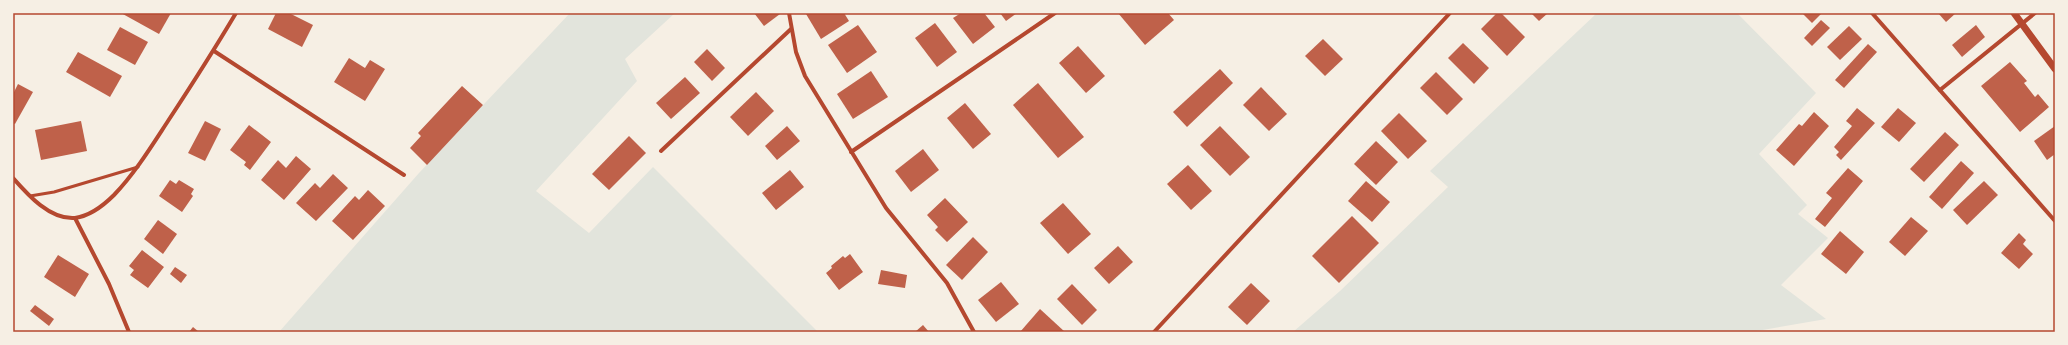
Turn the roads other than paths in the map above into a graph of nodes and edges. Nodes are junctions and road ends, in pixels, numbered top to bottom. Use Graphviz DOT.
graph roads {
  1 [pos="236,13"];
  2 [pos="789,13"];
  3 [pos="1055,13"];
  4 [pos="1450,13"];
  5 [pos="1872,13"];
  6 [pos="2014,13"];
  7 [pos="2035,13"];
  8 [pos="2023,23"];
  9 [pos="791,29"];
  10 [pos="214,51"];
  11 [pos="2055,69"];
  12 [pos="1940,90"];
  13 [pos="661,151"];
  14 [pos="851,152"];
  15 [pos="138,167"];
  16 [pos="404,175"];
  17 [pos="13,178"];
  18 [pos="30,196"];
  19 [pos="75,218"];
  20 [pos="2055,221"];
  21 [pos="129,332"];
  22 [pos="974,332"];
  23 [pos="1154,332"];
  1 -- 10 [label="street"];
  2 -- 9 [label="street"];
  3 -- 14 [label="street"];
  4 -- 23 [label="street"];
  5 -- 12 [label="street"];
  6 -- 8 [label="street"];
  7 -- 8 [label="street"];
  8 -- 11 [label="street"];
  8 -- 12 [label="street"];
  9 -- 13 [label="street"];
  9 -- 14 [label="street"];
  10 -- 15 [label="street"];
  10 -- 16 [label="street"];
  12 -- 20 [label="street"];
  14 -- 22 [label="street"];
  15 -- 18 [label="lane"];
  15 -- 19 [label="street"];
  17 -- 18 [label="street"];
  18 -- 19 [label="street"];
  19 -- 21 [label="street"];
}
